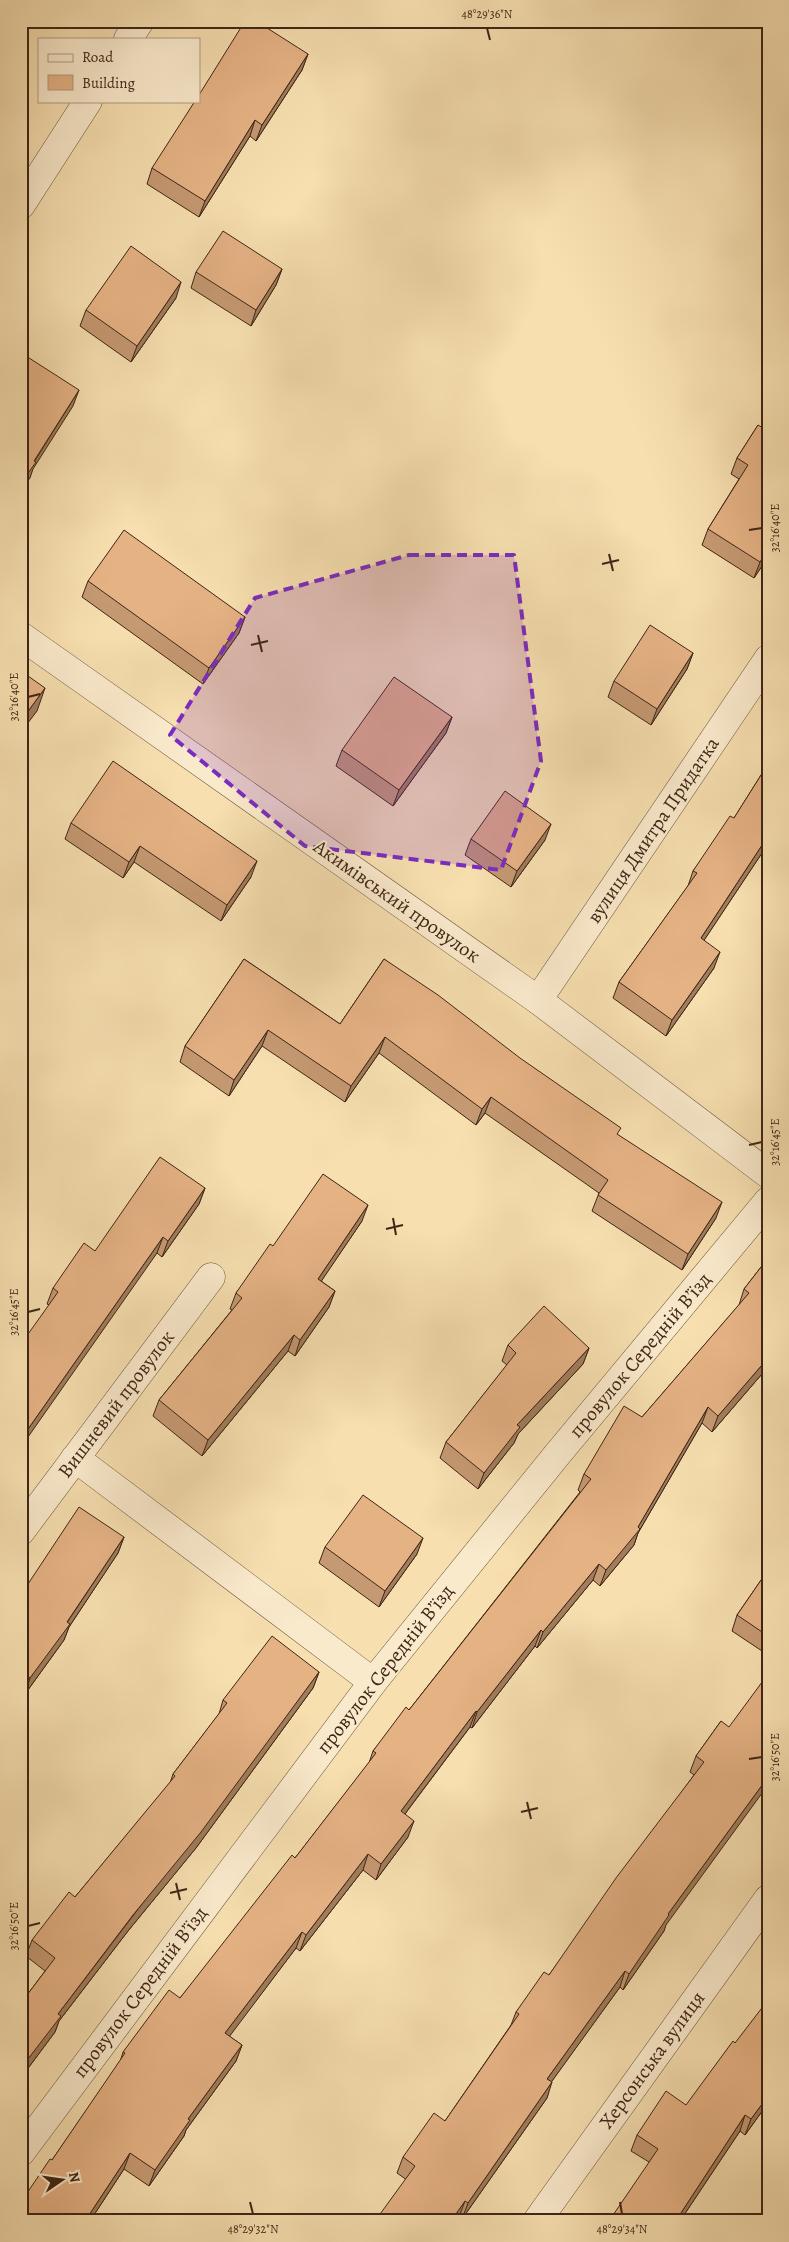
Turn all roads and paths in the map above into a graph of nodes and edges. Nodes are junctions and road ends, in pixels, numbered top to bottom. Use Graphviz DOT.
graph roads {
  1 [pos="140,21"];
  2 [pos="129,38"];
  3 [pos="87,102"];
  4 [pos="21,205"];
  5 [pos="21,636"];
  6 [pos="768,659"];
  7 [pos="538,1000"];
  8 [pos="768,1174"];
  9 [pos="768,1201"];
  10 [pos="211,1277"];
  11 [pos="75,1458"];
  12 [pos="21,1531"];
  13 [pos="373,1682"];
  14 [pos="768,1899"];
  15 [pos="21,2152"];
  16 [pos="537,2221"];
  1 -- 2 [label="street"];
  3 -- 4 [label="street"];
  5 -- 7 [label="street, Акимівський провулок"];
  6 -- 7 [label="street, вулиця Дмитра Придатка"];
  7 -- 8 [label="street, Акимівський провулок"];
  9 -- 13 [label="street, провулок Середній Вʼїзд"];
  10 -- 11 [label="street, Вишневий провулок"];
  11 -- 12 [label="street, Вишневий провулок"];
  11 -- 13 [label="street"];
  13 -- 15 [label="street, провулок Середній Вʼїзд"];
  14 -- 16 [label="street, Херсонська вулиця"];
}
